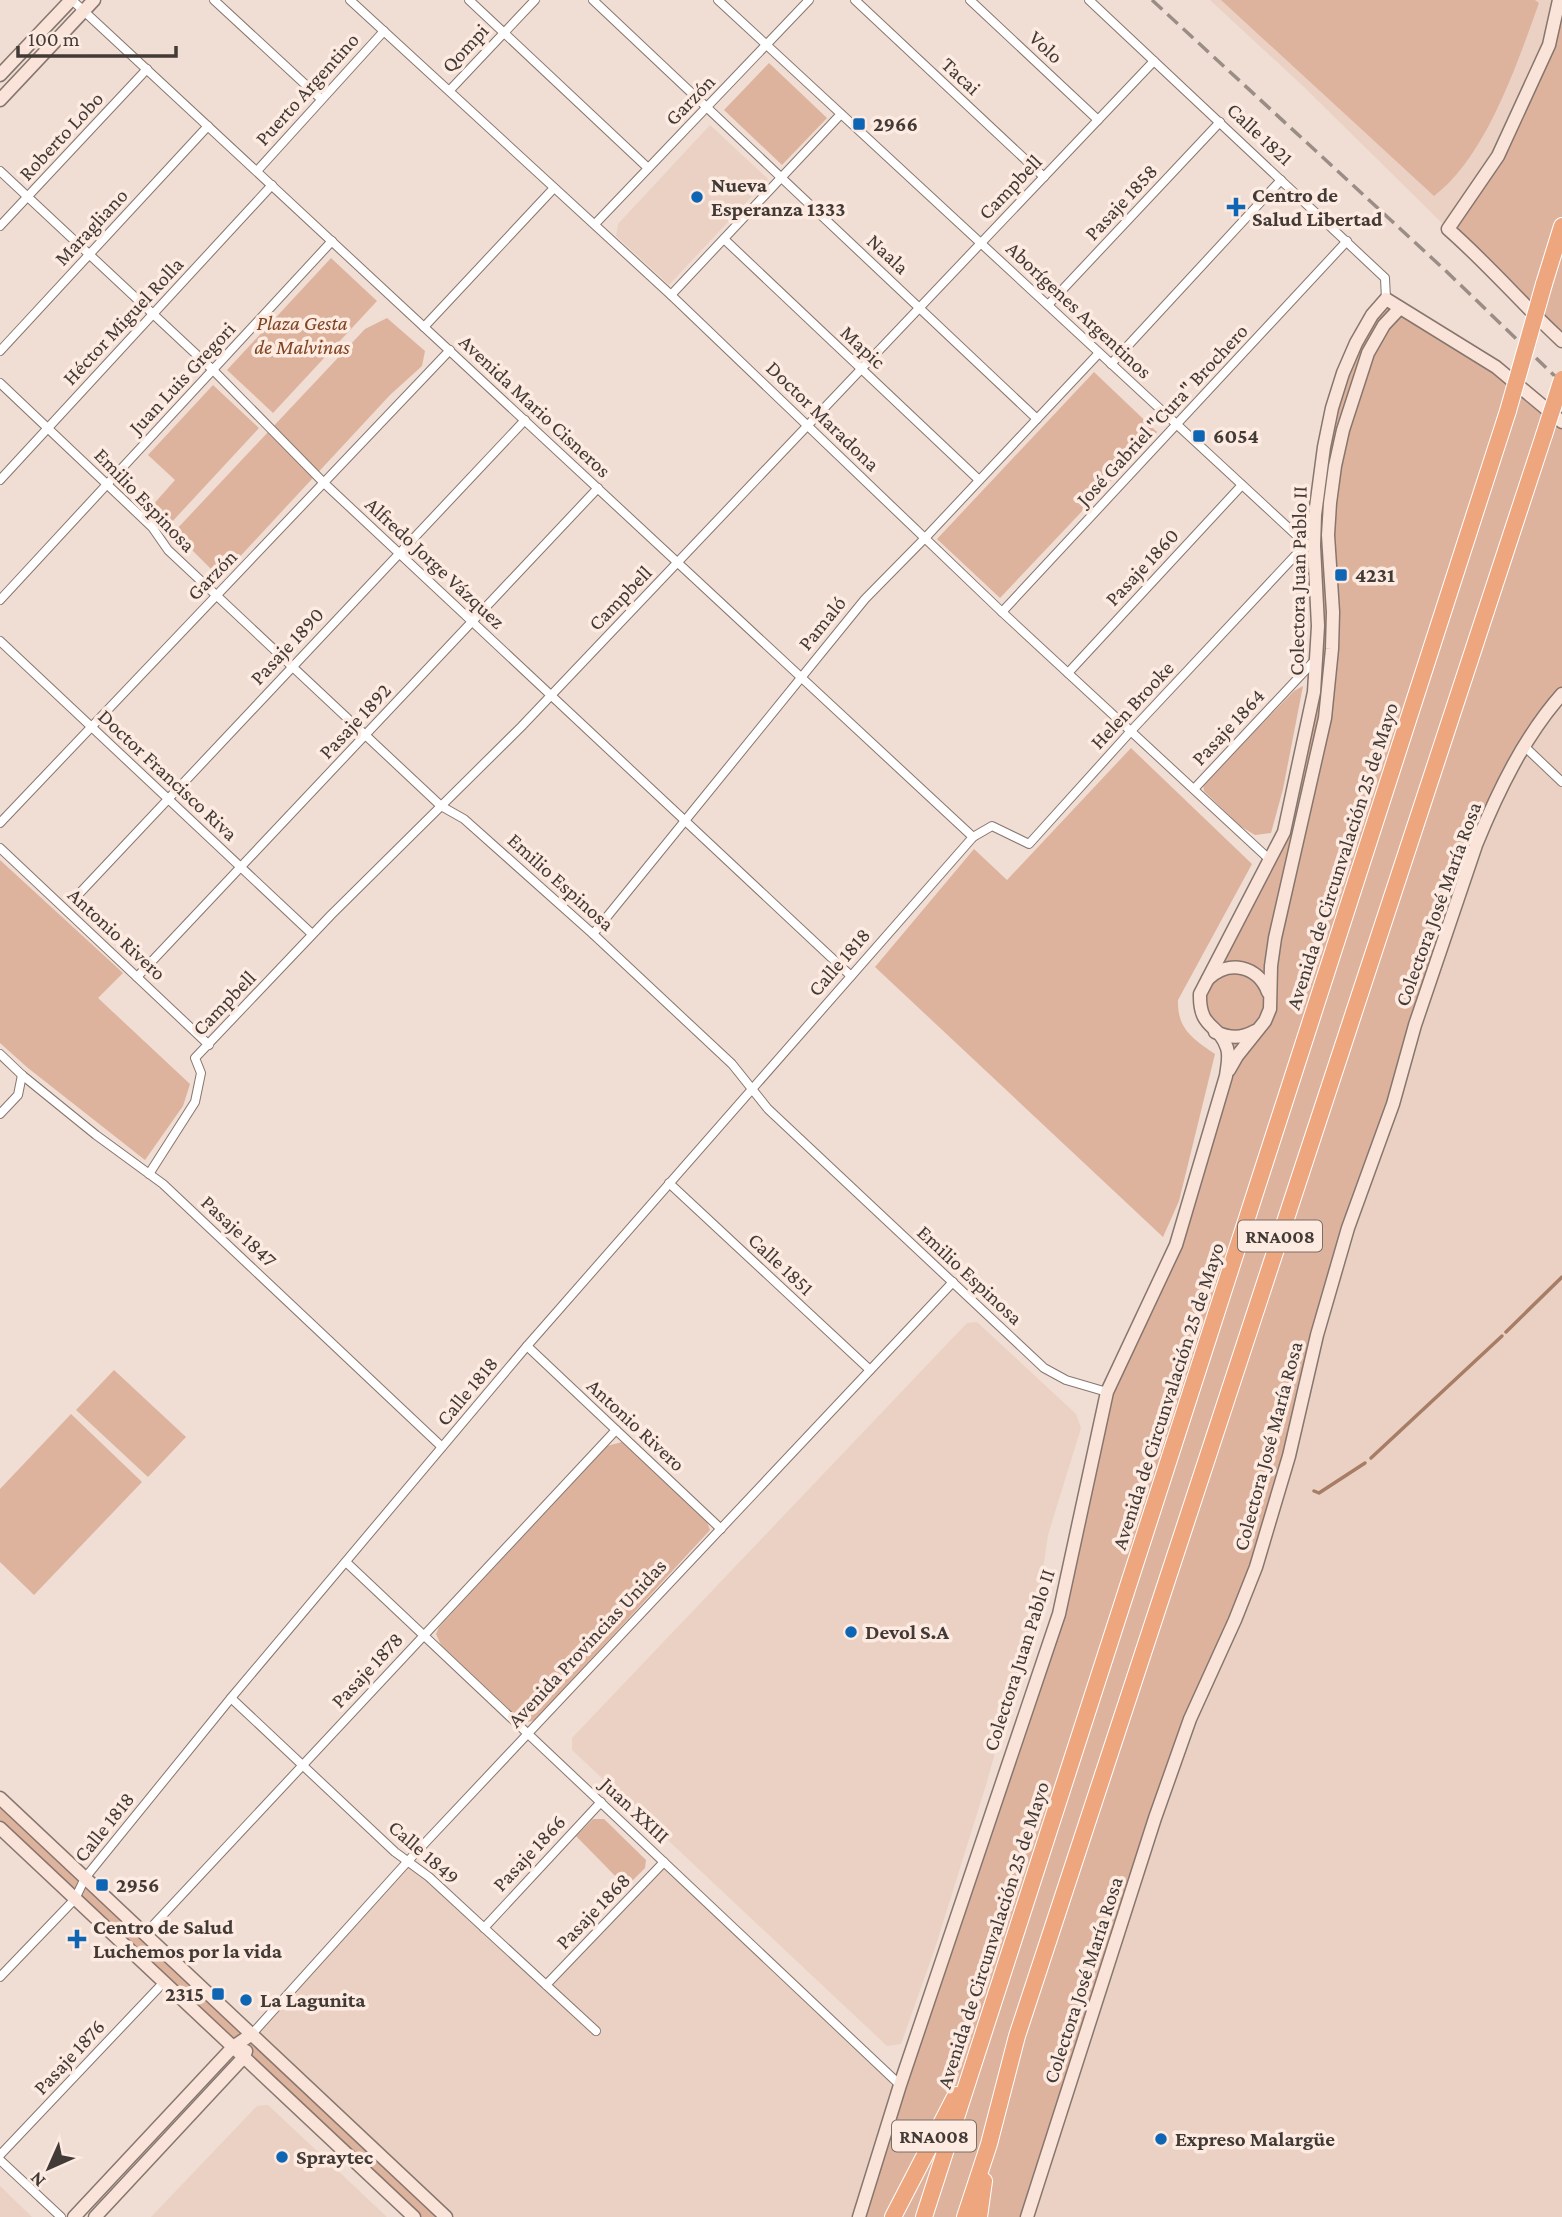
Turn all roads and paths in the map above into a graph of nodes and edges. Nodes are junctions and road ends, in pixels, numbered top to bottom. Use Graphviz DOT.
graph roads {
  1 [pos="72,0"];
  2 [pos="94,0"];
  3 [pos="214,0"];
  4 [pos="350,0"];
  5 [pos="469,0"];
  6 [pos="535,0"];
  7 [pos="593,0"];
  8 [pos="718,0"];
  9 [pos="810,0"];
  10 [pos="855,0"];
  11 [pos="970,0"];
  12 [pos="1089,0"];
  13 [pos="1559,0"];
  14 [pos="84,11"];
  15 [pos="384,31"];
  16 [pos="504,33"];
  17 [pos="767,45"];
  18 [pos="1154,61"];
  19 [pos="147,69"];
  20 [pos="0,75"];
  21 [pos="450,90"];
  22 [pos="321,99"];
  23 [pos="0,100"];
  24 [pos="706,107"];
  25 [pos="841,114"];
  26 [pos="1098,120"];
  27 [pos="1220,122"];
  28 [pos="208,126"];
  29 [pos="648,168"];
  30 [pos="0,171"];
  31 [pos="257,171"];
  32 [pos="1044,177"];
  33 [pos="781,178"];
  34 [pos="1281,180"];
  35 [pos="272,185"];
  36 [pos="554,188"];
  37 [pos="28,197"];
  38 [pos="595,224"];
  39 [pos="0,226"];
  40 [pos="1562,226"];
  41 [pos="724,239"];
  42 [pos="332,241"];
  43 [pos="1347,242"];
  44 [pos="981,243"];
  45 [pos="89,254"];
  46 [pos="671,295"];
  47 [pos="1386,299"];
  48 [pos="1048,305"];
  49 [pos="919,308"];
  50 [pos="1400,308"];
  51 [pos="153,314"];
  52 [pos="424,327"];
  53 [pos="1562,341"];
  54 [pos="0,351"];
  55 [pos="450,351"];
  56 [pos="1099,353"];
  57 [pos="1111,364"];
  58 [pos="861,369"];
  59 [pos="213,370"];
  60 [pos="1562,379"];
  61 [pos="0,383"];
  62 [pos="1037,419"];
  63 [pos="525,420"];
  64 [pos="1562,422"];
  65 [pos="1176,424"];
  66 [pos="809,426"];
  67 [pos="48,428"];
  68 [pos="0,480"];
  69 [pos="979,480"];
  70 [pos="324,482"];
  71 [pos="107,484"];
  72 [pos="1242,485"];
  73 [pos="598,488"];
  74 [pos="926,537"];
  75 [pos="1310,545"];
  76 [pos="1329,550"];
  77 [pos="400,553"];
  78 [pos="678,562"];
  79 [pos="217,596"];
  80 [pos="0,600"];
  81 [pos="1002,612"];
  82 [pos="472,621"];
  83 [pos="0,640"];
  84 [pos="1317,659"];
  85 [pos="292,667"];
  86 [pos="1068,673"];
  87 [pos="801,677"];
  88 [pos="1562,694"];
  89 [pos="551,695"];
  90 [pos="92,727"];
  91 [pos="1131,731"];
  92 [pos="365,735"];
  93 [pos="1524,746"];
  94 [pos="1562,782"];
  95 [pos="1194,789"];
  96 [pos="168,799"];
  97 [pos="441,806"];
  98 [pos="685,821"];
  99 [pos="0,823"];
  100 [pos="973,837"];
  101 [pos="0,848"];
  102 [pos="1269,859"];
  103 [pos="241,867"];
  104 [pos="76,897"];
  105 [pos="312,934"];
  106 [pos="593,934"];
  107 [pos="850,976"];
  108 [pos="137,977"];
  109 [pos="1205,982"];
  110 [pos="1270,996"];
  111 [pos="1256,1030"];
  112 [pos="1215,1032"];
  113 [pos="209,1045"];
  114 [pos="0,1054"];
  115 [pos="22,1074"];
  116 [pos="1226,1076"];
  117 [pos="752,1089"];
  118 [pos="0,1114"];
  119 [pos="149,1174"];
  120 [pos="669,1183"];
  121 [pos="953,1282"];
  122 [pos="527,1346"];
  123 [pos="870,1370"];
  124 [pos="1107,1392"];
  125 [pos="616,1430"];
  126 [pos="442,1447"];
  127 [pos="721,1529"];
  128 [pos="346,1562"];
  129 [pos="424,1636"];
  130 [pos="231,1698"];
  131 [pos="528,1734"];
  132 [pos="303,1765"];
  133 [pos="0,1798"];
  134 [pos="601,1802"];
  135 [pos="1,1832"];
  136 [pos="408,1861"];
  137 [pos="664,1862"];
  138 [pos="85,1878"];
  139 [pos="75,1899"];
  140 [pos="484,1927"];
  141 [pos="145,1934"];
  142 [pos="0,1977"];
  143 [pos="164,1982"];
  144 [pos="546,1985"];
  145 [pos="596,2031"];
  146 [pos="252,2034"];
  147 [pos="233,2047"];
  148 [pos="977,2056"];
  149 [pos="244,2057"];
  150 [pos="900,2085"];
  151 [pos="989,2144"];
  152 [pos="0,2157"];
  153 [pos="61,2217"];
  154 [pos="74,2217"];
  155 [pos="95,2217"];
  156 [pos="414,2217"];
  157 [pos="446,2217"];
  158 [pos="859,2217"];
  159 [pos="893,2217"];
  160 [pos="924,2217"];
  161 [pos="965,2217"];
  162 [pos="979,2217"];
  163 [pos="1027,2217"];
  1 -- 14 [label="street, Avenida Mario Cisneros"];
  1 -- 20 [label="main road"];
  2 -- 14 [label="main road"];
  3 -- 22 [label="street"];
  4 -- 15 [label="street, Doctor Maradona"];
  5 -- 16 [label="street"];
  6 -- 16 [label="street, Qompi"];
  7 -- 24 [label="street, Naala"];
  8 -- 17 [label="street, Aborígenes Argentinos"];
  9 -- 17 [label="street, Garzón"];
  10 -- 32 [label="street, Tacai"];
  11 -- 26 [label="street, Volo"];
  12 -- 18 [label="street, Calle 1821"];
  13 -- 53 [label="main road"];
  14 -- 19 [label="street, Avenida Mario Cisneros"];
  14 -- 23 [label="main road"];
  15 -- 21 [label="street, Doctor Maradona"];
  15 -- 22 [label="street, Puerto Argentino"];
  16 -- 21 [label="street, Qompi"];
  16 -- 29 [label="street"];
  17 -- 24 [label="street, Garzón"];
  17 -- 25 [label="street, Aborígenes Argentinos"];
  18 -- 26 [label="street, Campbell"];
  18 -- 27 [label="street, Calle 1821"];
  19 -- 28 [label="street, Avenida Mario Cisneros"];
  19 -- 37 [label="street, Roberto Lobo"];
  21 -- 36 [label="street, Doctor Maradona"];
  22 -- 31 [label="street, Puerto Argentino"];
  24 -- 29 [label="street, Garzón"];
  24 -- 33 [label="street, Naala"];
  25 -- 33 [label="street"];
  25 -- 44 [label="street, Aborígenes Argentinos"];
  26 -- 32 [label="street, Campbell"];
  27 -- 34 [label="street, Calle 1821"];
  27 -- 48 [label="street, Pasaje 1858"];
  28 -- 31 [label="street, Avenida Mario Cisneros"];
  28 -- 45 [label="street, Maragliano"];
  29 -- 38 [label="street, Garzón"];
  30 -- 37 [label="street, Alfredo Jorge Vázquez"];
  31 -- 35 [label="street, Avenida Mario Cisneros"];
  32 -- 44 [label="street, Campbell"];
  33 -- 41 [label="street"];
  33 -- 49 [label="street, Naala"];
  34 -- 43 [label="street, Calle 1821"];
  34 -- 57 [label="street"];
  35 -- 42 [label="street, Avenida Mario Cisneros"];
  35 -- 51 [label="street, Héctor Miguel Rolla"];
  36 -- 38 [label="street, Doctor Maradona"];
  36 -- 52 [label="street"];
  37 -- 39 [label="street, Roberto Lobo"];
  37 -- 45 [label="street, Alfredo Jorge Vázquez"];
  38 -- 46 [label="street, Doctor Maradona"];
  40 -- 148 [label="highway, Avenida de Circunvalación 25 de Mayo / RNA008, bridge"];
  41 -- 46 [label="street"];
  41 -- 58 [label="street, Mapic"];
  42 -- 52 [label="street, Avenida Mario Cisneros"];
  42 -- 59 [label="street, Juan Luis Gregori"];
  43 -- 47 [label="street, Calle 1821"];
  43 -- 65 [label="street, José Gabriel \"Cura\" Brochero"];
  44 -- 48 [label="street, Aborígenes Argentinos"];
  44 -- 49 [label="street, Campbell"];
  45 -- 51 [label="street, Alfredo Jorge Vázquez"];
  45 -- 54 [label="street, Maragliano"];
  46 -- 66 [label="street, Doctor Maradona"];
  47 -- 50 [label="main road"];
  47 -- 75 [label="main road, Colectora Juan Pablo II"];
  48 -- 56 [label="street, Aborígenes Argentinos"];
  49 -- 58 [label="street, Campbell"];
  49 -- 62 [label="street, Naala"];
  50 -- 64 [label="main road"];
  50 -- 76 [label="main road, Colectora Juan Pablo II"];
  51 -- 59 [label="street, Alfredo Jorge Vázquez"];
  51 -- 67 [label="street, Héctor Miguel Rolla"];
  52 -- 55 [label="street, Avenida Mario Cisneros"];
  55 -- 63 [label="street, Avenida Mario Cisneros"];
  55 -- 70 [label="street, Garzón"];
  56 -- 57 [label="street, Aborígenes Argentinos"];
  56 -- 62 [label="street, Pamaló"];
  57 -- 65 [label="street, Aborígenes Argentinos"];
  58 -- 66 [label="street, Campbell"];
  58 -- 69 [label="street, Mapic"];
  59 -- 70 [label="street, Alfredo Jorge Vázquez"];
  59 -- 71 [label="street, Juan Luis Gregori"];
  60 -- 151 [label="highway, RNA008, bridge"];
  61 -- 67 [label="street, Emilio Espinosa"];
  62 -- 69 [label="street, Pamaló"];
  63 -- 73 [label="street, Avenida Mario Cisneros"];
  63 -- 77 [label="street, Pasaje 1890"];
  65 -- 72 [label="street, Aborígenes Argentinos"];
  65 -- 81 [label="street, José Gabriel \"Cura\" Brochero"];
  66 -- 74 [label="street, Doctor Maradona"];
  66 -- 78 [label="street, Campbell"];
  67 -- 68 [label="street, Héctor Miguel Rolla"];
  67 -- 71 [label="street, Emilio Espinosa"];
  69 -- 74 [label="street, Pamaló"];
  70 -- 77 [label="street, Alfredo Jorge Vázquez"];
  70 -- 79 [label="street, Garzón"];
  71 -- 79 [label="street, Emilio Espinosa"];
  71 -- 80 [label="street, Juan Luis Gregori"];
  72 -- 75 [label="street, Aborígenes Argentinos"];
  72 -- 86 [label="street, Pasaje 1860"];
  73 -- 78 [label="street, Avenida Mario Cisneros"];
  73 -- 82 [label="street, Pasaje 1892"];
  74 -- 81 [label="street, Doctor Maradona"];
  74 -- 87 [label="street, Pamaló"];
  75 -- 76 [label="street, Aborígenes Argentinos"];
  75 -- 84 [label="main road, Colectora Juan Pablo II"];
  75 -- 91 [label="street, Helen Brooke"];
  76 -- 110 [label="main road, Colectora Juan Pablo II"];
  77 -- 82 [label="street, Alfredo Jorge Vázquez"];
  77 -- 85 [label="street, Pasaje 1890"];
  78 -- 87 [label="street, Avenida Mario Cisneros"];
  78 -- 89 [label="street, Campbell"];
  79 -- 85 [label="street, Emilio Espinosa"];
  79 -- 90 [label="street, Garzón"];
  81 -- 86 [label="street, Doctor Maradona"];
  82 -- 89 [label="street, Alfredo Jorge Vázquez"];
  82 -- 92 [label="street, Pasaje 1892"];
  83 -- 90 [label="street, Doctor Francisco Riva"];
  84 -- 95 [label="street, Pasaje 1864"];
  84 -- 102 [label="main road, Colectora Juan Pablo II"];
  85 -- 92 [label="street, Emilio Espinosa"];
  85 -- 96 [label="street, Pasaje 1890"];
  86 -- 91 [label="street, Doctor Maradona"];
  87 -- 98 [label="street, Pamaló"];
  87 -- 100 [label="street, Avenida Mario Cisneros"];
  88 -- 93 [label="main road, Colectora José María Rosa"];
  89 -- 97 [label="street, Campbell"];
  89 -- 98 [label="street, Alfredo Jorge Vázquez"];
  90 -- 96 [label="street, Doctor Francisco Riva"];
  90 -- 99 [label="street, Garzón"];
  91 -- 95 [label="street, Doctor Maradona"];
  91 -- 100 [label="street, Helen Brooke"];
  92 -- 97 [label="street, Emilio Espinosa"];
  92 -- 103 [label="street, Pasaje 1892"];
  93 -- 94 [label="street"];
  93 -- 163 [label="main road, Colectora José María Rosa"];
  95 -- 102 [label="street, Doctor Maradona"];
  96 -- 103 [label="street, Doctor Francisco Riva"];
  96 -- 104 [label="street, Pasaje 1890"];
  97 -- 105 [label="street, Campbell"];
  97 -- 106 [label="street, Emilio Espinosa"];
  98 -- 106 [label="street, Pamaló"];
  98 -- 107 [label="street, Alfredo Jorge Vázquez"];
  100 -- 107 [label="street, Calle 1818"];
  101 -- 108 [label="street, Antonio Rivero"];
  102 -- 109 [label="main road, Colectora Juan Pablo II"];
  103 -- 105 [label="street, Doctor Francisco Riva"];
  103 -- 108 [label="street, Pasaje 1892"];
  105 -- 113 [label="street, Campbell"];
  106 -- 117 [label="street, Emilio Espinosa"];
  107 -- 117 [label="street, Calle 1818"];
  108 -- 113 [label="street, Antonio Rivero"];
  109 -- 110 [label="main road"];
  109 -- 112 [label="main road, Colectora Juan Pablo II"];
  110 -- 111 [label="main road, Colectora Juan Pablo II"];
  111 -- 112 [label="main road"];
  111 -- 116 [label="main road, Colectora Juan Pablo II"];
  112 -- 116 [label="main road, Colectora Juan Pablo II"];
  113 -- 119 [label="street, Campbell"];
  114 -- 115 [label="street, Pasaje 1847"];
  115 -- 118 [label="street"];
  115 -- 119 [label="street, Pasaje 1847"];
  116 -- 124 [label="main road, Colectora Juan Pablo II"];
  117 -- 120 [label="street, Calle 1818"];
  117 -- 121 [label="street, Emilio Espinosa"];
  119 -- 126 [label="street, Pasaje 1847"];
  120 -- 122 [label="street, Calle 1818"];
  120 -- 123 [label="street, Calle 1851"];
  121 -- 123 [label="street, Avenida Provincias Unidas"];
  121 -- 124 [label="street, Emilio Espinosa"];
  122 -- 125 [label="street, Antonio Rivero"];
  122 -- 126 [label="street, Calle 1818"];
  123 -- 127 [label="street, Avenida Provincias Unidas"];
  124 -- 150 [label="main road, Colectora Juan Pablo II"];
  125 -- 127 [label="street, Antonio Rivero"];
  125 -- 129 [label="street, Pasaje 1878"];
  126 -- 128 [label="street, Calle 1818"];
  127 -- 131 [label="street, Avenida Provincias Unidas"];
  128 -- 129 [label="street, Juan XXIII"];
  128 -- 130 [label="street, Calle 1818"];
  129 -- 131 [label="street, Juan XXIII"];
  129 -- 132 [label="street, Pasaje 1878"];
  130 -- 132 [label="street, Calle 1849"];
  130 -- 138 [label="street, Calle 1818"];
  131 -- 134 [label="street, Juan XXIII"];
  131 -- 136 [label="street, Avenida Provincias Unidas"];
  132 -- 136 [label="street, Calle 1849"];
  132 -- 141 [label="street, Pasaje 1878"];
  133 -- 138 [label="main road"];
  134 -- 137 [label="street, Juan XXIII"];
  134 -- 140 [label="street, Pasaje 1866"];
  135 -- 139 [label="main road"];
  136 -- 140 [label="street, Calle 1849"];
  136 -- 146 [label="street, Avenida Provincias Unidas"];
  137 -- 144 [label="street, Pasaje 1868"];
  137 -- 150 [label="street, Juan XXIII"];
  138 -- 139 [label="street, Calle 1818"];
  138 -- 141 [label="main road"];
  139 -- 142 [label="street, Calle 1818"];
  139 -- 143 [label="main road"];
  140 -- 144 [label="street, Calle 1849"];
  141 -- 146 [label="main road"];
  143 -- 147 [label="main road"];
  143 -- 152 [label="street, Pasaje 1876"];
  144 -- 145 [label="street, Calle 1849"];
  146 -- 147 [label="main road, Avenida Provincias Unidas"];
  146 -- 149 [label="main road, Avenida Provincias Unidas"];
  146 -- 157 [label="main road"];
  147 -- 149 [label="main road"];
  147 -- 154 [label="main road, Avenida Provincias Unidas"];
  148 -- 159 [label="highway, RNA008"];
  148 -- 160 [label="highway, Avenida de Circunvalación 25 de Mayo / RNA008"];
  149 -- 155 [label="main road, Avenida Provincias Unidas"];
  149 -- 156 [label="main road"];
  150 -- 158 [label="main road, Colectora Juan Pablo II"];
  151 -- 161 [label="highway, RNA008"];
  151 -- 162 [label="highway"];
  152 -- 153 [label="street"];
}
